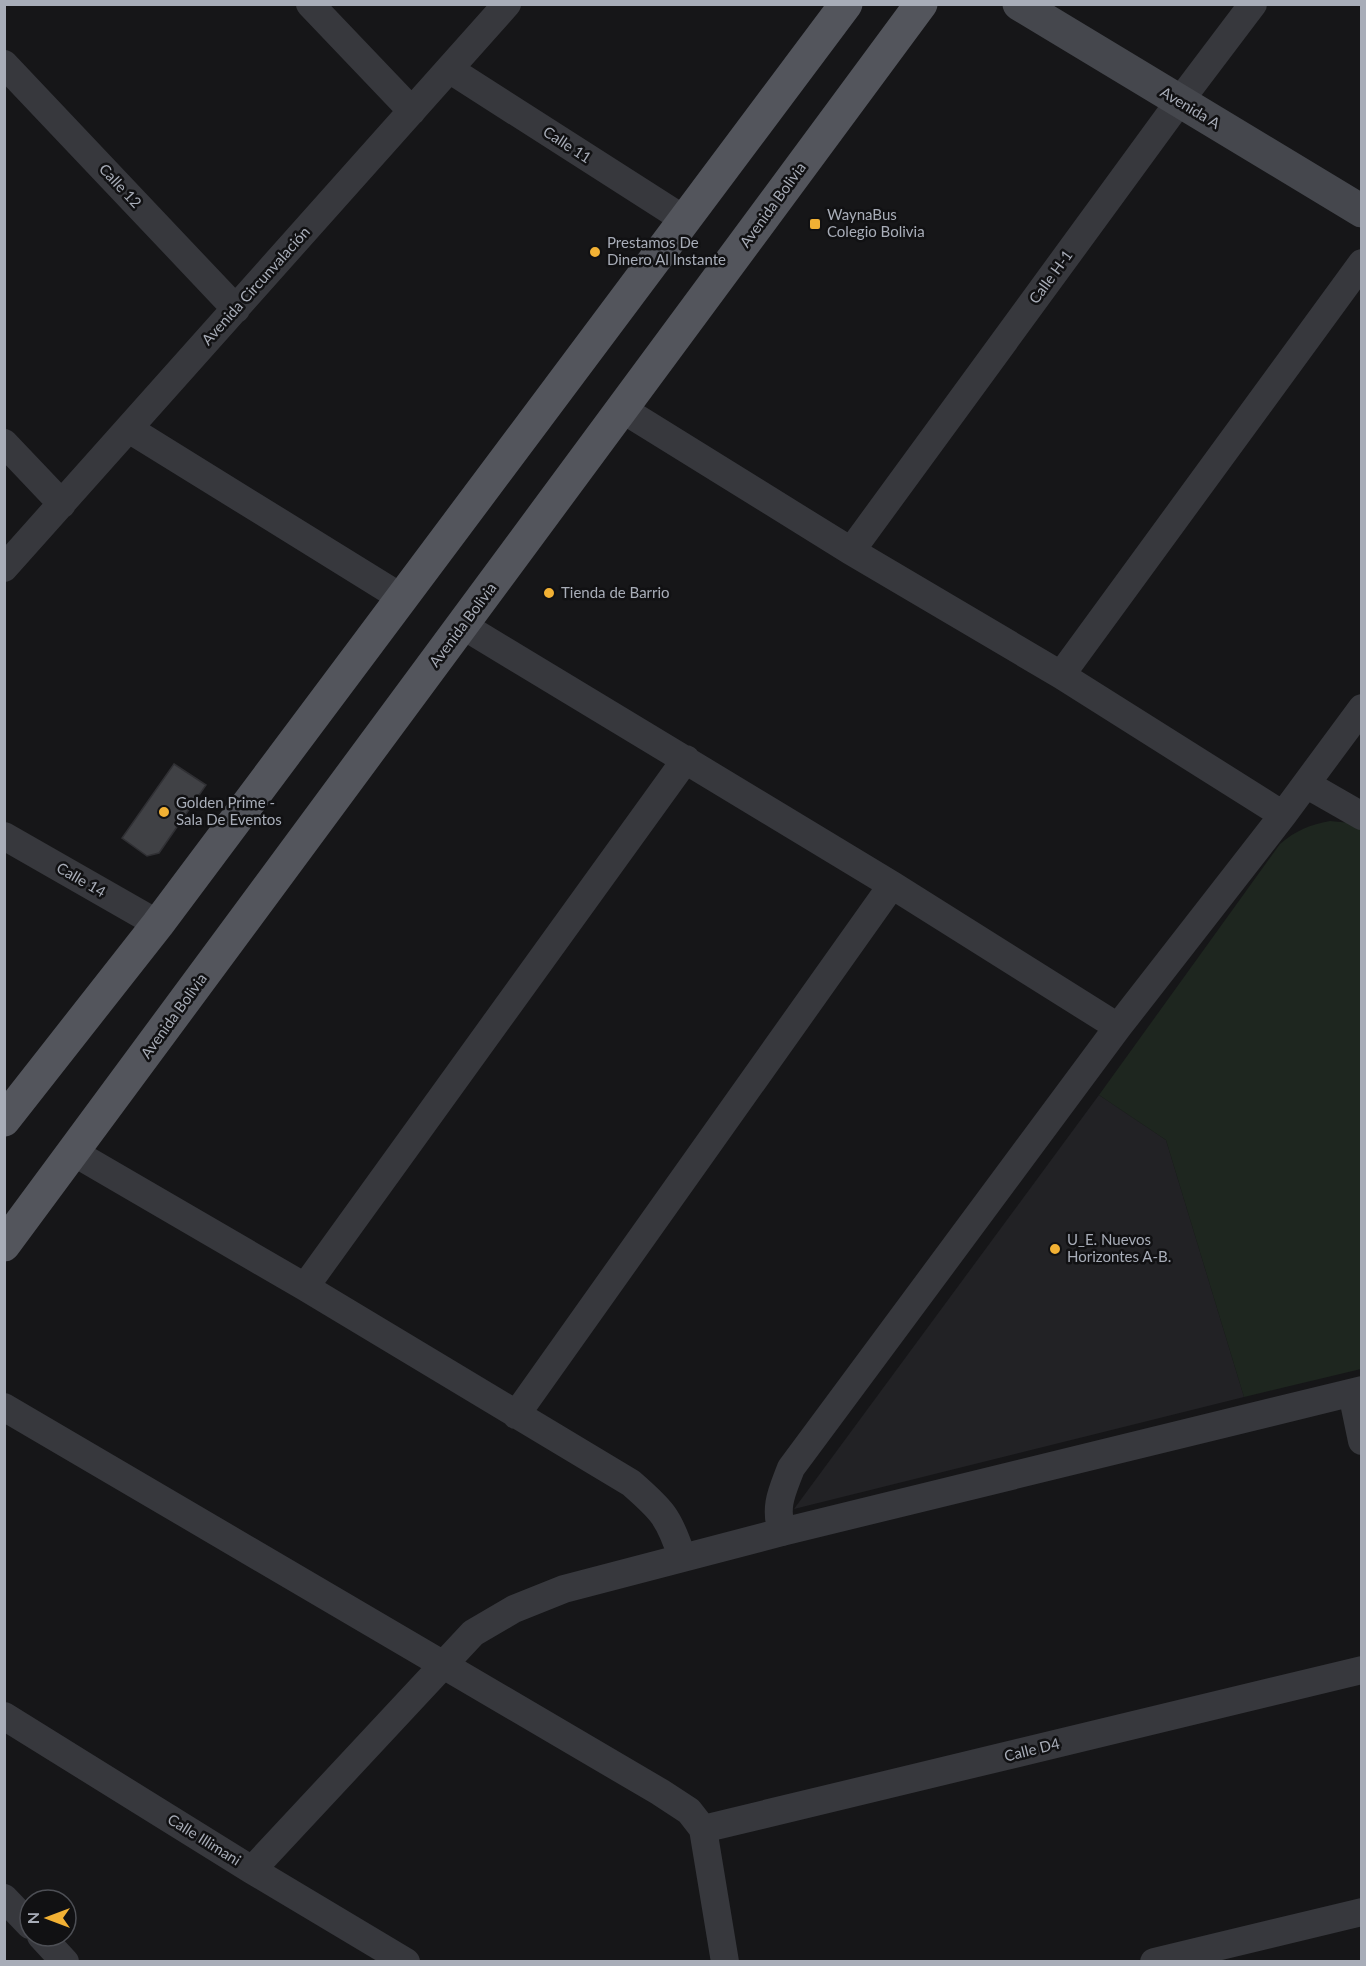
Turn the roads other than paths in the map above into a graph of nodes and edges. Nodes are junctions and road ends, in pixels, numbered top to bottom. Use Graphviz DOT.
graph roads {
  1 [pos="310,4"];
  2 [pos="507,4"];
  3 [pos="846,4"];
  4 [pos="921,4"];
  5 [pos="1019,4"];
  6 [pos="1253,4"];
  7 [pos="4,64"];
  8 [pos="449,69"];
  9 [pos="1179,102"];
  10 [pos="412,111"];
  11 [pos="1362,211"];
  12 [pos="685,220"];
  13 [pos="1362,263"];
  14 [pos="236,309"];
  15 [pos="622,409"];
  16 [pos="129,429"];
  17 [pos="4,443"];
  18 [pos="62,504"];
  19 [pos="851,551"];
  20 [pos="4,568"];
  21 [pos="402,598"];
  22 [pos="462,625"];
  23 [pos="1061,675"];
  24 [pos="1362,708"];
  25 [pos="686,759"];
  26 [pos="1306,784"];
  27 [pos="1283,815"];
  28 [pos="1362,816"];
  29 [pos="4,836"];
  30 [pos="892,885"];
  31 [pos="158,924"];
  32 [pos="1118,1027"];
  33 [pos="4,1120"];
  34 [pos="73,1152"];
  35 [pos="4,1245"];
  36 [pos="305,1287"];
  37 [pos="1357,1391"];
  38 [pos="4,1407"];
  39 [pos="516,1415"];
  40 [pos="1362,1441"];
  41 [pos="782,1532"];
  42 [pos="682,1557"];
  43 [pos="442,1664"];
  44 [pos="1362,1670"];
  45 [pos="4,1716"];
  46 [pos="703,1829"];
  47 [pos="252,1870"];
  48 [pos="4,1898"];
  49 [pos="1362,1912"];
  50 [pos="18,1913"];
  51 [pos="52,1948"];
  52 [pos="65,1962"];
  53 [pos="406,1962"];
  54 [pos="725,1962"];
  55 [pos="1155,1962"];
  1 -- 10 [label="street"];
  2 -- 8 [label="street, Avenida Circunvalación"];
  3 -- 12 [label="main road"];
  4 -- 15 [label="main road, Avenida Bolivia"];
  5 -- 9 [label="street, Avenida A"];
  6 -- 9 [label="street, Calle H-1"];
  7 -- 14 [label="street, Calle 12"];
  8 -- 10 [label="street, Avenida Circunvalación"];
  8 -- 12 [label="street, Calle 11"];
  9 -- 11 [label="street, Avenida A"];
  9 -- 19 [label="street, Calle H-1"];
  10 -- 14 [label="street, Avenida Circunvalación"];
  12 -- 21 [label="main road"];
  13 -- 23 [label="street"];
  14 -- 16 [label="street, Avenida Circunvalación"];
  15 -- 19 [label="street"];
  15 -- 22 [label="main road, Avenida Bolivia"];
  16 -- 18 [label="street, Avenida Circunvalación"];
  16 -- 21 [label="street"];
  17 -- 18 [label="street"];
  18 -- 20 [label="street, Avenida Circunvalación"];
  19 -- 23 [label="street"];
  21 -- 31 [label="main road"];
  22 -- 25 [label="street"];
  22 -- 34 [label="main road, Avenida Bolivia"];
  23 -- 27 [label="street"];
  24 -- 26 [label="street"];
  25 -- 30 [label="street"];
  25 -- 36 [label="street"];
  26 -- 27 [label="street"];
  26 -- 28 [label="street"];
  27 -- 32 [label="street"];
  29 -- 31 [label="street, Calle 14"];
  30 -- 32 [label="street"];
  30 -- 39 [label="street"];
  31 -- 33 [label="main road"];
  32 -- 41 [label="street"];
  34 -- 35 [label="main road, Avenida Bolivia"];
  34 -- 36 [label="street"];
  36 -- 39 [label="street"];
  37 -- 40 [label="street"];
  37 -- 41 [label="street"];
  38 -- 43 [label="street"];
  39 -- 42 [label="street"];
  41 -- 42 [label="street"];
  42 -- 43 [label="street"];
  43 -- 46 [label="street"];
  43 -- 47 [label="street"];
  44 -- 46 [label="street, Calle D4"];
  45 -- 47 [label="street, Calle Illimani"];
  46 -- 54 [label="street"];
  47 -- 53 [label="street, Calle Illimani"];
  48 -- 50 [label="street"];
  49 -- 55 [label="street"];
  51 -- 52 [label="street"];
}
